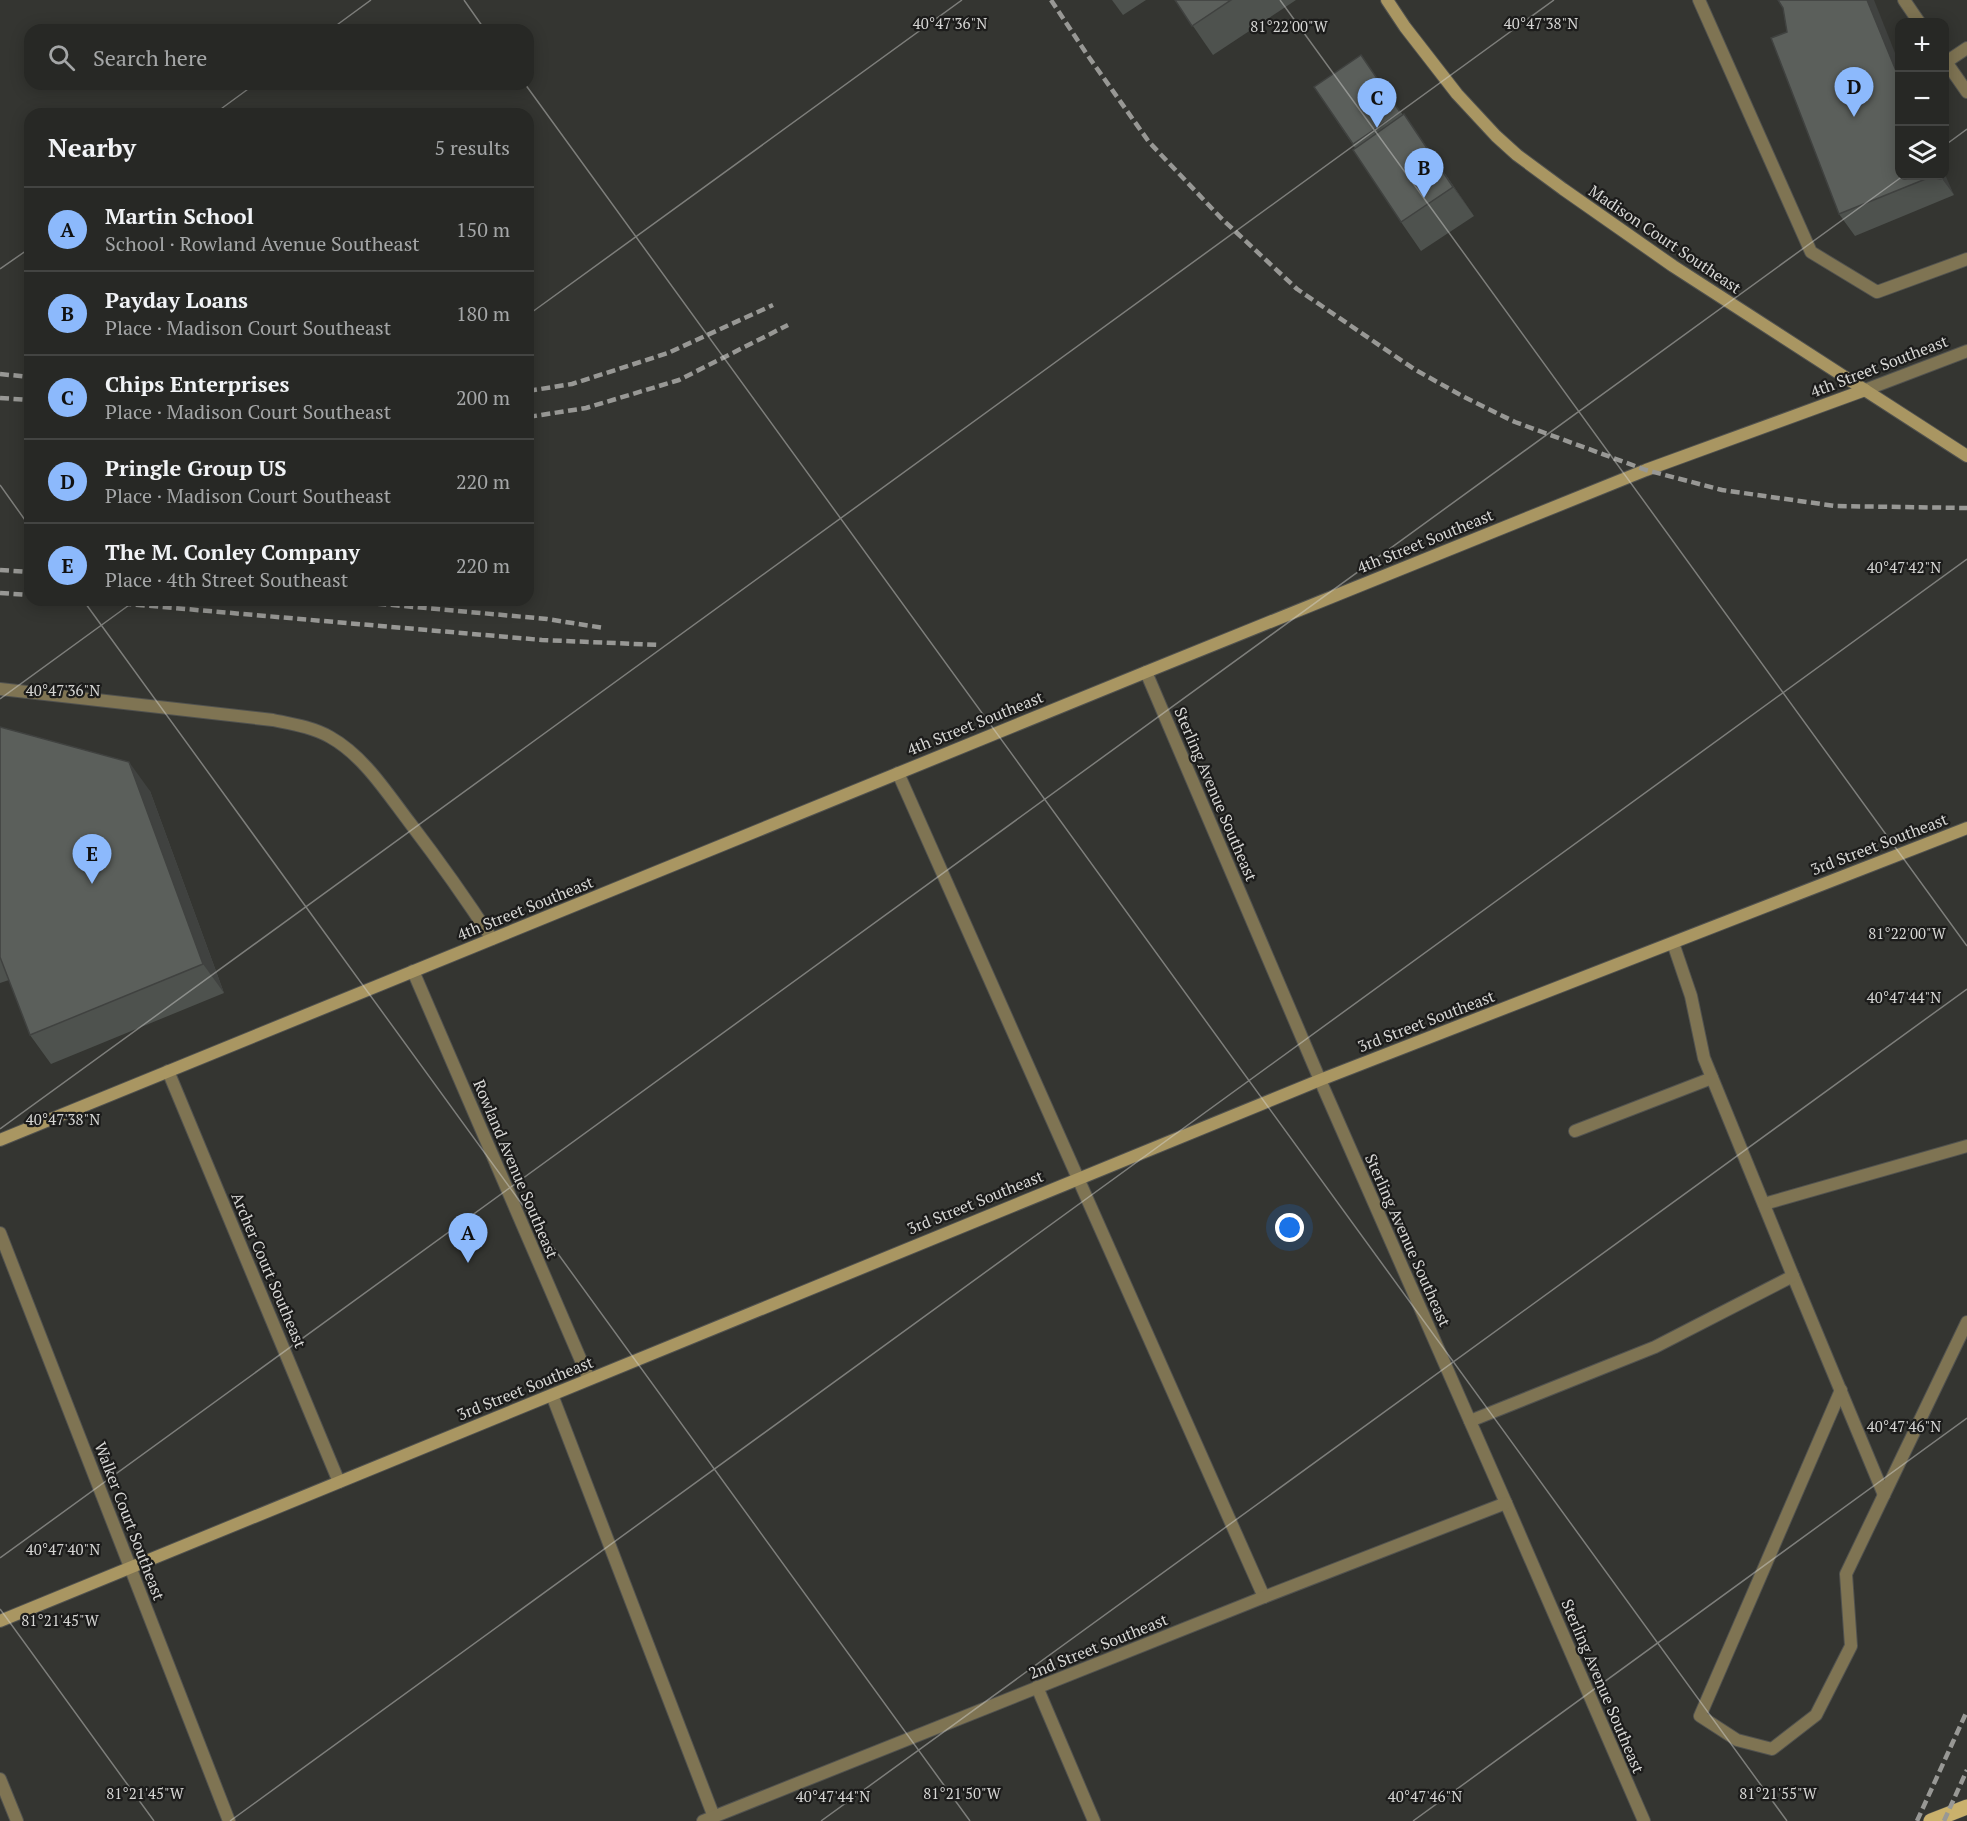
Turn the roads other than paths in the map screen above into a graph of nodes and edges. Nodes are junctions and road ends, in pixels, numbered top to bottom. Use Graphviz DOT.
graph roads {
  1 [pos="1387,0"];
  2 [pos="1699,0"];
  3 [pos="1904,0"];
  4 [pos="1916,18"];
  5 [pos="1967,48"];
  6 [pos="1949,59"];
  7 [pos="1949,67"];
  8 [pos="1967,92"];
  9 [pos="1967,259"];
  10 [pos="1967,351"];
  11 [pos="1865,390"];
  12 [pos="1967,456"];
  13 [pos="1146,672"];
  14 [pos="0,689"];
  15 [pos="898,772"];
  16 [pos="1967,828"];
  17 [pos="492,939"];
  18 [pos="1673,943"];
  19 [pos="412,971"];
  20 [pos="168,1071"];
  21 [pos="1712,1078"];
  22 [pos="1320,1080"];
  23 [pos="1575,1131"];
  24 [pos="0,1140"];
  25 [pos="1967,1146"];
  26 [pos="1078,1178"];
  27 [pos="1764,1204"];
  28 [pos="0,1233"];
  29 [pos="1793,1276"];
  30 [pos="1967,1322"];
  31 [pos="589,1379"];
  32 [pos="1840,1390"];
  33 [pos="552,1395"];
  34 [pos="1470,1421"];
  35 [pos="339,1482"];
  36 [pos="1884,1495"];
  37 [pos="1506,1503"];
  38 [pos="130,1567"];
  39 [pos="1264,1598"];
  40 [pos="0,1621"];
  41 [pos="1037,1688"];
  42 [pos="0,1779"];
  43 [pos="1967,1807"];
  44 [pos="711,1820"];
  45 [pos="17,1821"];
  46 [pos="229,1821"];
  47 [pos="1094,1821"];
  48 [pos="1644,1821"];
  49 [pos="1931,1821"];
  1 -- 11 [label="street, Madison Court Southeast"];
  2 -- 9 [label="street"];
  3 -- 4 [label="street"];
  5 -- 6 [label="street"];
  7 -- 8 [label="street"];
  10 -- 11 [label="street, 4th Street Southeast"];
  11 -- 12 [label="street, Madison Court Southeast"];
  11 -- 13 [label="street, 4th Street Southeast"];
  13 -- 15 [label="street, 4th Street Southeast"];
  13 -- 22 [label="street, Sterling Avenue Southeast"];
  14 -- 17 [label="street"];
  15 -- 17 [label="street, 4th Street Southeast"];
  15 -- 26 [label="street"];
  16 -- 18 [label="street, 3rd Street Southeast"];
  17 -- 19 [label="street, 4th Street Southeast"];
  18 -- 21 [label="street"];
  18 -- 22 [label="street, 3rd Street Southeast"];
  19 -- 20 [label="street, 4th Street Southeast"];
  19 -- 31 [label="street, Rowland Avenue Southeast"];
  20 -- 24 [label="street, 4th Street Southeast"];
  20 -- 35 [label="street, Archer Court Southeast"];
  21 -- 23 [label="street"];
  21 -- 27 [label="street"];
  22 -- 26 [label="street, 3rd Street Southeast"];
  22 -- 34 [label="street, Sterling Avenue Southeast"];
  25 -- 27 [label="street"];
  26 -- 31 [label="street, 3rd Street Southeast"];
  26 -- 39 [label="street"];
  27 -- 29 [label="street"];
  28 -- 38 [label="street, Walker Court Southeast"];
  29 -- 32 [label="street"];
  29 -- 34 [label="street"];
  30 -- 36 [label="street"];
  31 -- 33 [label="street, 3rd Street Southeast"];
  32 -- 36 [label="street"];
  32 -- 36 [label="street"];
  33 -- 35 [label="street, 3rd Street Southeast"];
  33 -- 44 [label="street"];
  34 -- 37 [label="street, Sterling Avenue Southeast"];
  35 -- 38 [label="street, 3rd Street Southeast"];
  37 -- 39 [label="street, 2nd Street Southeast"];
  37 -- 48 [label="street, Sterling Avenue Southeast"];
  38 -- 40 [label="street, 3rd Street Southeast"];
  38 -- 46 [label="street, Walker Court Southeast"];
  39 -- 41 [label="street, 2nd Street Southeast"];
  41 -- 44 [label="street, 2nd Street Southeast"];
  41 -- 47 [label="street"];
  42 -- 45 [label="street"];
  43 -- 49 [label="main road"];
}
